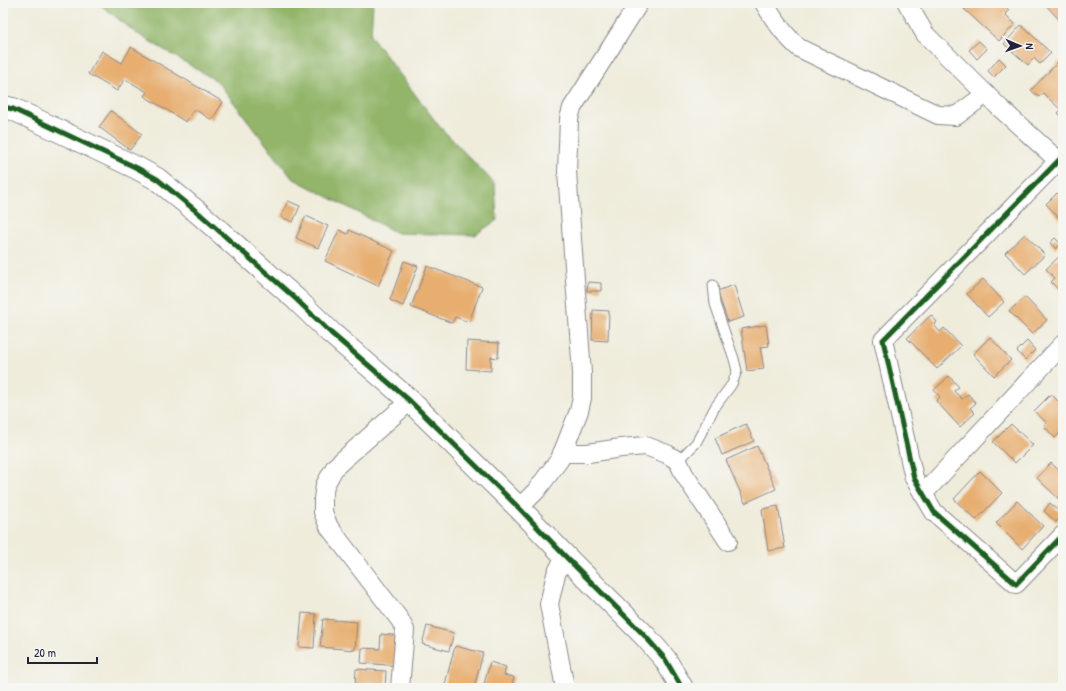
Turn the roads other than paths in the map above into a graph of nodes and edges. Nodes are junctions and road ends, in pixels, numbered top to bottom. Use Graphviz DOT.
graph roads {
  1 [pos="638,3"];
  2 [pos="764,3"];
  3 [pos="906,3"];
  4 [pos="986,94"];
  5 [pos="3,107"];
  6 [pos="1062,161"];
  7 [pos="713,285"];
  8 [pos="1063,344"];
  9 [pos="410,401"];
  10 [pos="562,453"];
  11 [pos="678,461"];
  12 [pos="923,494"];
  13 [pos="519,508"];
  14 [pos="1063,535"];
  15 [pos="728,541"];
  16 [pos="565,556"];
  17 [pos="400,688"];
  18 [pos="565,688"];
  19 [pos="682,688"];
  1 -- 10 [label="street"];
  2 -- 4 [label="street"];
  3 -- 4 [label="street"];
  4 -- 6 [label="street"];
  5 -- 9 [label="street"];
  6 -- 12 [label="street"];
  7 -- 11 [label="lane"];
  8 -- 12 [label="street"];
  9 -- 13 [label="street"];
  9 -- 17 [label="street"];
  10 -- 11 [label="street"];
  10 -- 13 [label="street"];
  11 -- 15 [label="street"];
  12 -- 14 [label="street"];
  13 -- 16 [label="street"];
  16 -- 18 [label="street"];
  16 -- 19 [label="street"];
}
